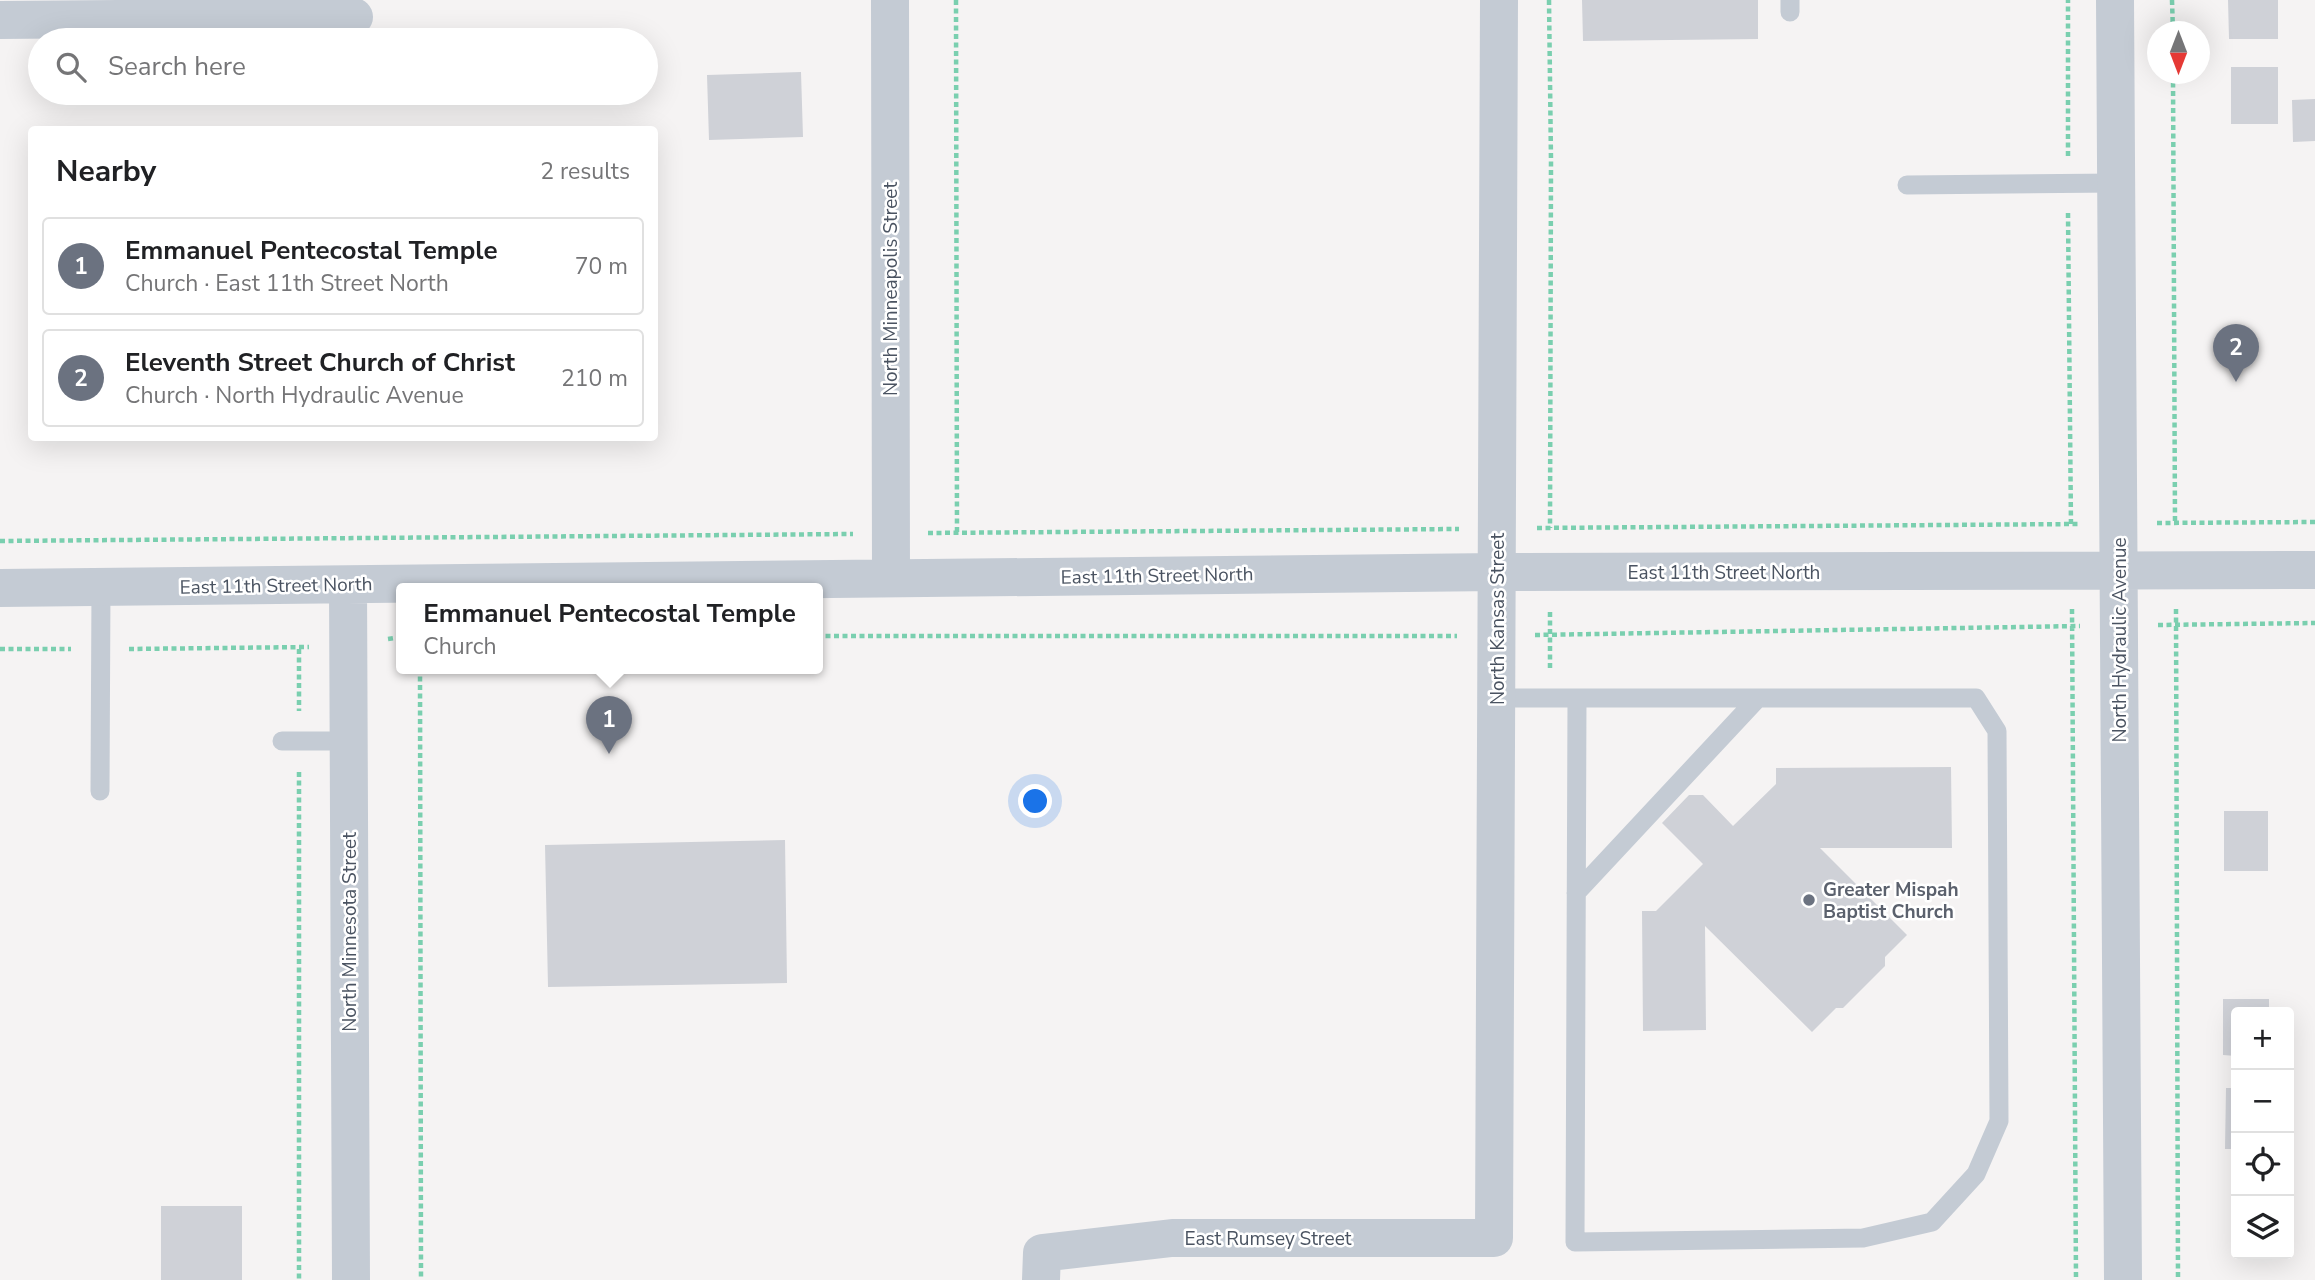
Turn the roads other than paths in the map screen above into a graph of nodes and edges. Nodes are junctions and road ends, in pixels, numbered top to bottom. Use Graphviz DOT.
graph roads {
  1 [pos="890,0"];
  2 [pos="1499,0"];
  3 [pos="2115,0"];
  4 [pos="354,17"];
  5 [pos="0,20"];
  6 [pos="2116,183"];
  7 [pos="1906,185"];
  8 [pos="2315,570"];
  9 [pos="1497,572"];
  10 [pos="2118,572"];
  11 [pos="891,578"];
  12 [pos="503,583"];
  13 [pos="396,584"];
  14 [pos="348,585"];
  15 [pos="101,587"];
  16 [pos="0,588"];
  17 [pos="1496,698"];
  18 [pos="1577,698"];
  19 [pos="1758,698"];
  20 [pos="291,741"];
  21 [pos="348,741"];
  22 [pos="100,791"];
  23 [pos="1576,893"];
  24 [pos="1494,1238"];
  25 [pos="1042,1267"];
  26 [pos="351,1280"];
  27 [pos="2123,1280"];
  1 -- 11 [label="street, North Minneapolis Street"];
  2 -- 9 [label="street, North Kansas Street"];
  3 -- 6 [label="street, North Hydraulic Avenue"];
  4 -- 5 [label="street"];
  6 -- 7 [label="lane"];
  6 -- 10 [label="street, North Hydraulic Avenue"];
  8 -- 10 [label="street, East 11th Street North"];
  9 -- 10 [label="street, East 11th Street North"];
  9 -- 11 [label="street, East 11th Street North"];
  9 -- 17 [label="street, North Kansas Street"];
  10 -- 27 [label="street, North Hydraulic Avenue"];
  11 -- 12 [label="street, East 11th Street North"];
  13 -- 14 [label="street, East 11th Street North"];
  14 -- 15 [label="street, East 11th Street North"];
  14 -- 21 [label="street, North Minnesota Street"];
  15 -- 16 [label="street, East 11th Street North"];
  15 -- 22 [label="lane"];
  17 -- 18 [label="lane"];
  17 -- 24 [label="street, North Kansas Street"];
  18 -- 19 [label="lane"];
  18 -- 23 [label="lane"];
  19 -- 23 [label="lane"];
  19 -- 23 [label="lane"];
  20 -- 21 [label="lane"];
  21 -- 26 [label="street, North Minnesota Street"];
  24 -- 25 [label="street, East Rumsey Street"];
}
